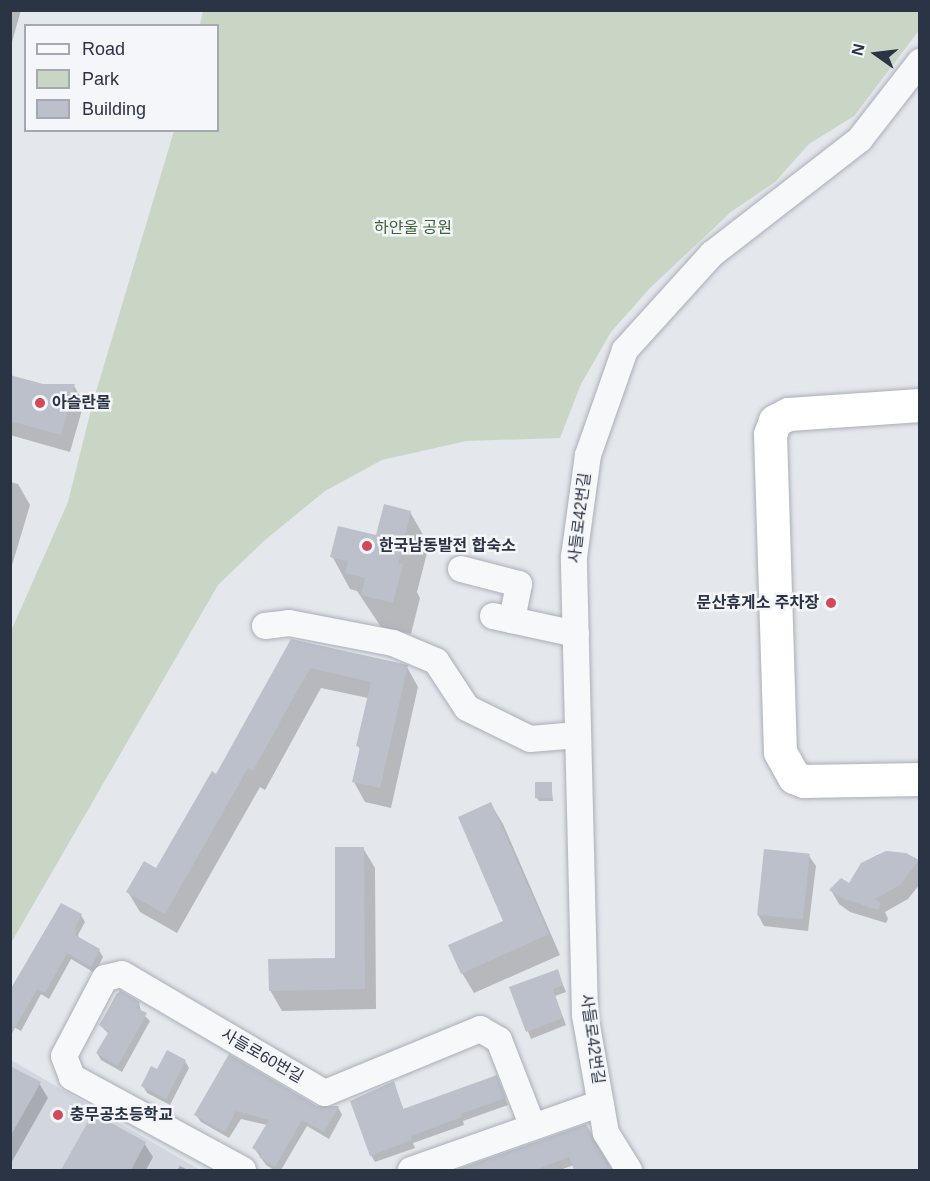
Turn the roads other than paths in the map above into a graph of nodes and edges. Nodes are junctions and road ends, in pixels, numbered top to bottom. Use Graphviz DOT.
graph roads {
  1 [pos="920,62"];
  2 [pos="920,405"];
  3 [pos="461,569"];
  4 [pos="265,626"];
  5 [pos="576,634"];
  6 [pos="578,735"];
  7 [pos="920,779"];
  8 [pos="601,1103"];
  9 [pos="533,1127"];
  10 [pos="243,1170"];
  11 [pos="411,1170"];
  12 [pos="629,1170"];
  1 -- 5 [label="street, 사들로42번길"];
  2 -- 7 [label="highway"];
  3 -- 5 [label="street"];
  4 -- 6 [label="street"];
  5 -- 6 [label="street, 사들로42번길"];
  6 -- 8 [label="street, 사들로42번길"];
  8 -- 9 [label="street"];
  8 -- 12 [label="street, 사들로42번길"];
  9 -- 10 [label="street, 사들로60번길"];
  9 -- 11 [label="street"];
}
